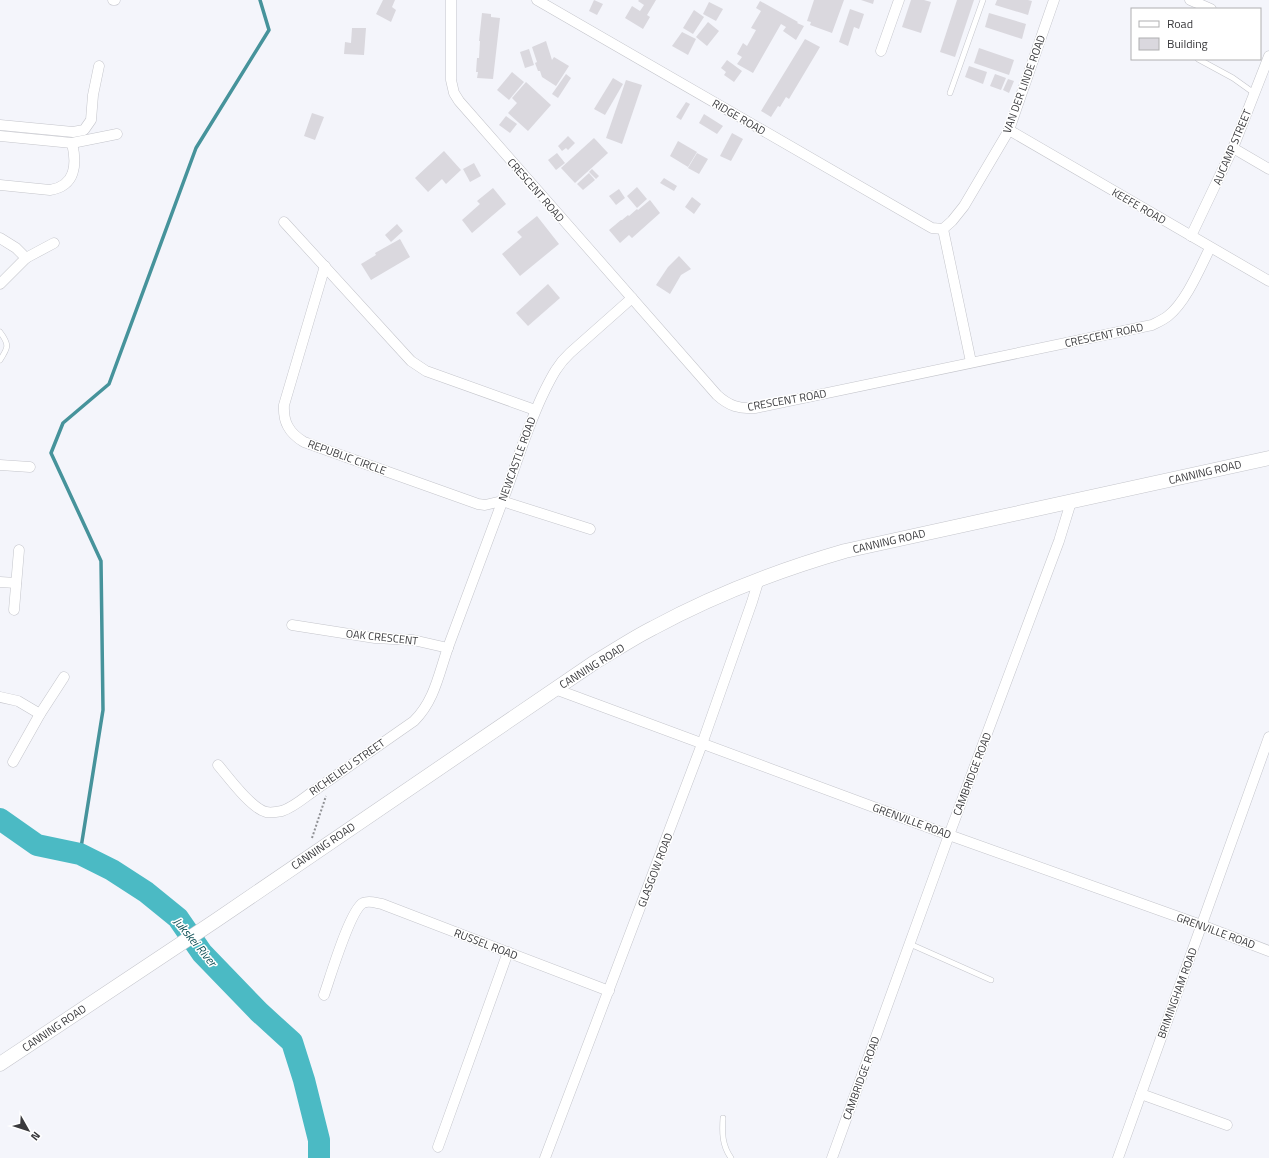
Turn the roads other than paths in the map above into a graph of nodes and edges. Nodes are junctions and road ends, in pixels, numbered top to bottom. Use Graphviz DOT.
graph roads {
  1 [pos="451,0"];
  2 [pos="537,0"];
  3 [pos="900,0"];
  4 [pos="983,0"];
  5 [pos="1054,0"];
  6 [pos="1190,0"];
  7 [pos="1209,8"];
  8 [pos="881,51"];
  9 [pos="1269,56"];
  10 [pos="1200,60"];
  11 [pos="99,66"];
  12 [pos="950,93"];
  13 [pos="1254,93"];
  14 [pos="0,125"];
  15 [pos="1009,130"];
  16 [pos="117,134"];
  17 [pos="0,136"];
  18 [pos="72,143"];
  19 [pos="1233,148"];
  20 [pos="1269,168"];
  21 [pos="0,186"];
  22 [pos="284,222"];
  23 [pos="943,229"];
  24 [pos="1190,236"];
  25 [pos="0,238"];
  26 [pos="54,242"];
  27 [pos="1210,248"];
  28 [pos="26,258"];
  29 [pos="325,266"];
  30 [pos="1269,281"];
  31 [pos="0,284"];
  32 [pos="632,298"];
  33 [pos="0,332"];
  34 [pos="0,360"];
  35 [pos="971,362"];
  36 [pos="535,410"];
  37 [pos="1269,458"];
  38 [pos="0,465"];
  39 [pos="30,467"];
  40 [pos="502,501"];
  41 [pos="1071,502"];
  42 [pos="590,530"];
  43 [pos="19,550"];
  44 [pos="759,579"];
  45 [pos="0,582"];
  46 [pos="16,583"];
  47 [pos="14,610"];
  48 [pos="292,625"];
  49 [pos="448,648"];
  50 [pos="64,676"];
  51 [pos="555,689"];
  52 [pos="0,696"];
  53 [pos="40,714"];
  54 [pos="1269,737"];
  55 [pos="702,744"];
  56 [pos="13,762"];
  57 [pos="218,765"];
  58 [pos="949,835"];
  59 [pos="1201,925"];
  60 [pos="910,944"];
  61 [pos="1269,951"];
  62 [pos="508,952"];
  63 [pos="991,980"];
  64 [pos="609,991"];
  65 [pos="324,995"];
  66 [pos="0,1064"];
  67 [pos="1141,1094"];
  68 [pos="723,1118"];
  69 [pos="1227,1125"];
  70 [pos="438,1147"];
  71 [pos="545,1158"];
  72 [pos="731,1158"];
  73 [pos="832,1158"];
  74 [pos="1118,1158"];
  1 -- 32 [label="street, CRESCENT ROAD"];
  2 -- 23 [label="street, RIDGE ROAD"];
  3 -- 8 [label="street"];
  4 -- 12 [label="lane"];
  5 -- 15 [label="street, VAN DER LINDE ROAD"];
  6 -- 7 [label="street"];
  9 -- 13 [label="street, AUCAMP STREET"];
  10 -- 13 [label="lane"];
  11 -- 14 [label="street"];
  13 -- 19 [label="street, AUCAMP STREET"];
  15 -- 23 [label="street, VAN DER LINDE ROAD"];
  15 -- 24 [label="street, KEEFE ROAD"];
  16 -- 18 [label="street"];
  17 -- 18 [label="street"];
  18 -- 21 [label="street"];
  19 -- 20 [label="street"];
  19 -- 24 [label="street, AUCAMP STREET"];
  22 -- 29 [label="street"];
  23 -- 35 [label="street"];
  24 -- 27 [label="street, KEEFE ROAD"];
  25 -- 28 [label="street"];
  26 -- 28 [label="street"];
  27 -- 30 [label="street, KEEFE ROAD"];
  27 -- 35 [label="street, CRESCENT ROAD"];
  28 -- 31 [label="street"];
  29 -- 36 [label="street"];
  29 -- 40 [label="street, REPUBLIC CIRCLE"];
  32 -- 35 [label="street, CRESCENT ROAD"];
  32 -- 36 [label="street, NEWCASTLE ROAD"];
  33 -- 34 [label="lane"];
  36 -- 40 [label="street, NEWCASTLE ROAD"];
  37 -- 41 [label="main road, CANNING ROAD"];
  38 -- 39 [label="street"];
  40 -- 42 [label="street"];
  40 -- 49 [label="street, NEWCASTLE ROAD"];
  41 -- 44 [label="main road, CANNING ROAD"];
  41 -- 58 [label="street, CAMBRIDGE ROAD"];
  43 -- 46 [label="street"];
  44 -- 51 [label="main road, CANNING ROAD"];
  44 -- 55 [label="street, GLASGOW ROAD"];
  45 -- 46 [label="street"];
  46 -- 47 [label="street"];
  48 -- 49 [label="street, OAK CRESCENT"];
  49 -- 57 [label="street, RICHELIEU STREET"];
  50 -- 53 [label="street"];
  51 -- 55 [label="street, GRENVILLE ROAD"];
  51 -- 66 [label="main road, CANNING ROAD"];
  52 -- 53 [label="street"];
  53 -- 56 [label="street"];
  54 -- 59 [label="street, BRIMINGHAM ROAD"];
  55 -- 58 [label="street, GRENVILLE ROAD"];
  55 -- 64 [label="street, GLASGOW ROAD"];
  58 -- 59 [label="street, GRENVILLE ROAD"];
  58 -- 60 [label="street, CAMBRIDGE ROAD"];
  59 -- 61 [label="street, GRENVILLE ROAD"];
  59 -- 67 [label="street, BRIMINGHAM ROAD"];
  60 -- 63 [label="lane"];
  60 -- 73 [label="street, CAMBRIDGE ROAD"];
  62 -- 64 [label="street, RUSSEL ROAD"];
  62 -- 65 [label="street, RUSSEL ROAD"];
  62 -- 70 [label="street"];
  64 -- 71 [label="street, GLASGOW ROAD"];
  67 -- 69 [label="street"];
  67 -- 74 [label="street, BRIMINGHAM ROAD"];
  68 -- 72 [label="lane"];
}
